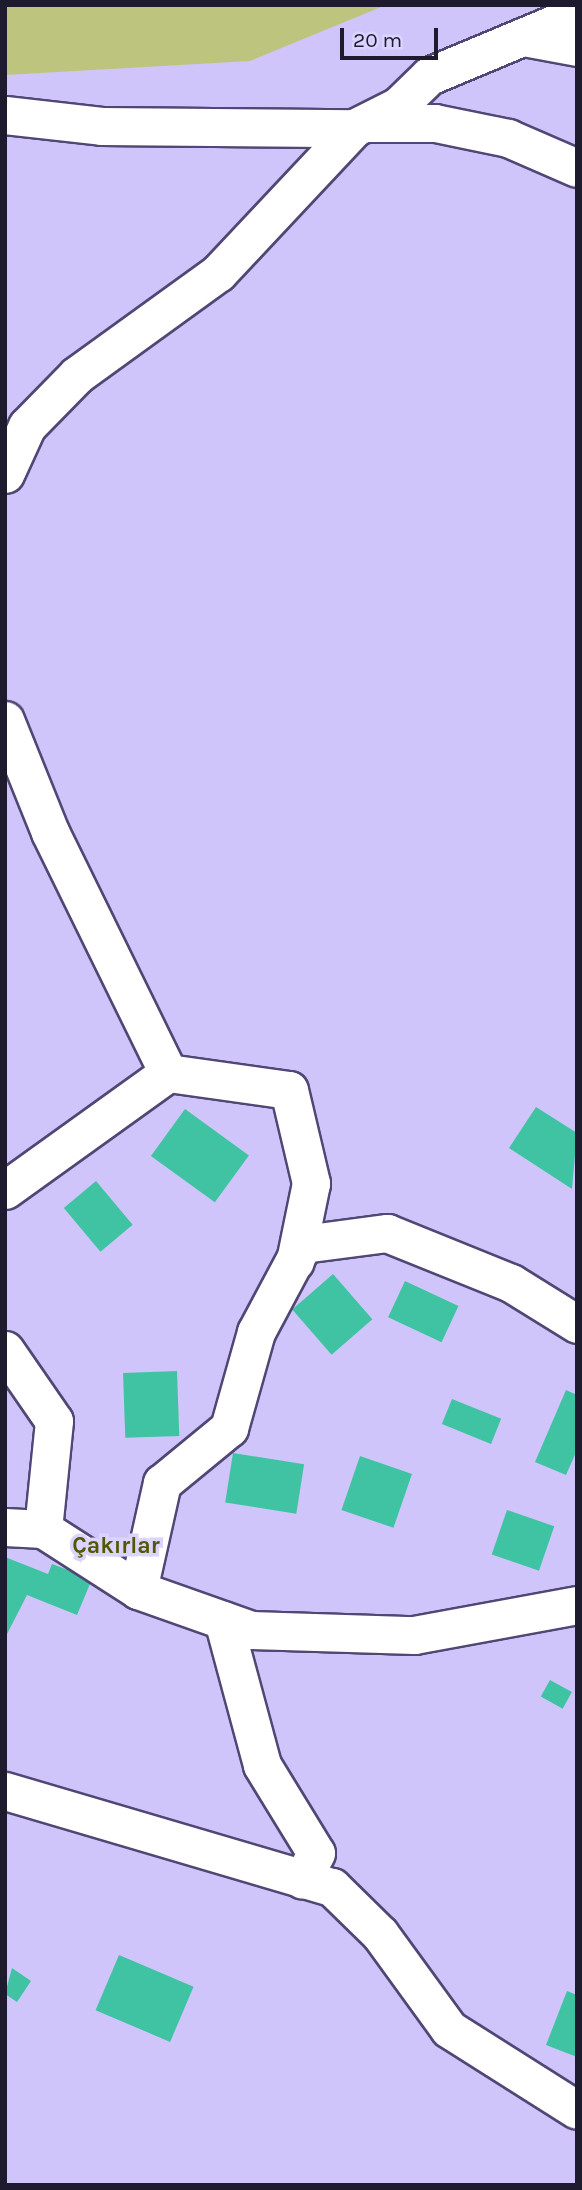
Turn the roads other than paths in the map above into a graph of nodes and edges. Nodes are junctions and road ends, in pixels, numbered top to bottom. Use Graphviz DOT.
graph roads {
  1 [pos="577,14"];
  2 [pos="523,37"];
  3 [pos="577,47"];
  4 [pos="5,116"];
  5 [pos="359,125"];
  6 [pos="577,168"];
  7 [pos="5,474"];
  8 [pos="5,720"];
  9 [pos="168,1073"];
  10 [pos="5,1190"];
  11 [pos="295,1261"];
  12 [pos="577,1324"];
  13 [pos="5,1350"];
  14 [pos="5,1527"];
  15 [pos="43,1530"];
  16 [pos="138,1590"];
  17 [pos="577,1605"];
  18 [pos="223,1620"];
  19 [pos="5,1791"];
  20 [pos="302,1878"];
  21 [pos="577,2110"];
  1 -- 2 [label="street"];
  2 -- 3 [label="street"];
  2 -- 5 [label="street"];
  4 -- 5 [label="street"];
  5 -- 6 [label="street"];
  5 -- 7 [label="street"];
  8 -- 9 [label="street"];
  9 -- 10 [label="street"];
  9 -- 11 [label="street"];
  11 -- 12 [label="street"];
  11 -- 16 [label="street"];
  13 -- 15 [label="street"];
  14 -- 15 [label="street"];
  15 -- 16 [label="street"];
  16 -- 18 [label="street"];
  17 -- 18 [label="street"];
  18 -- 20 [label="street"];
  19 -- 20 [label="street"];
  20 -- 21 [label="street"];
}
